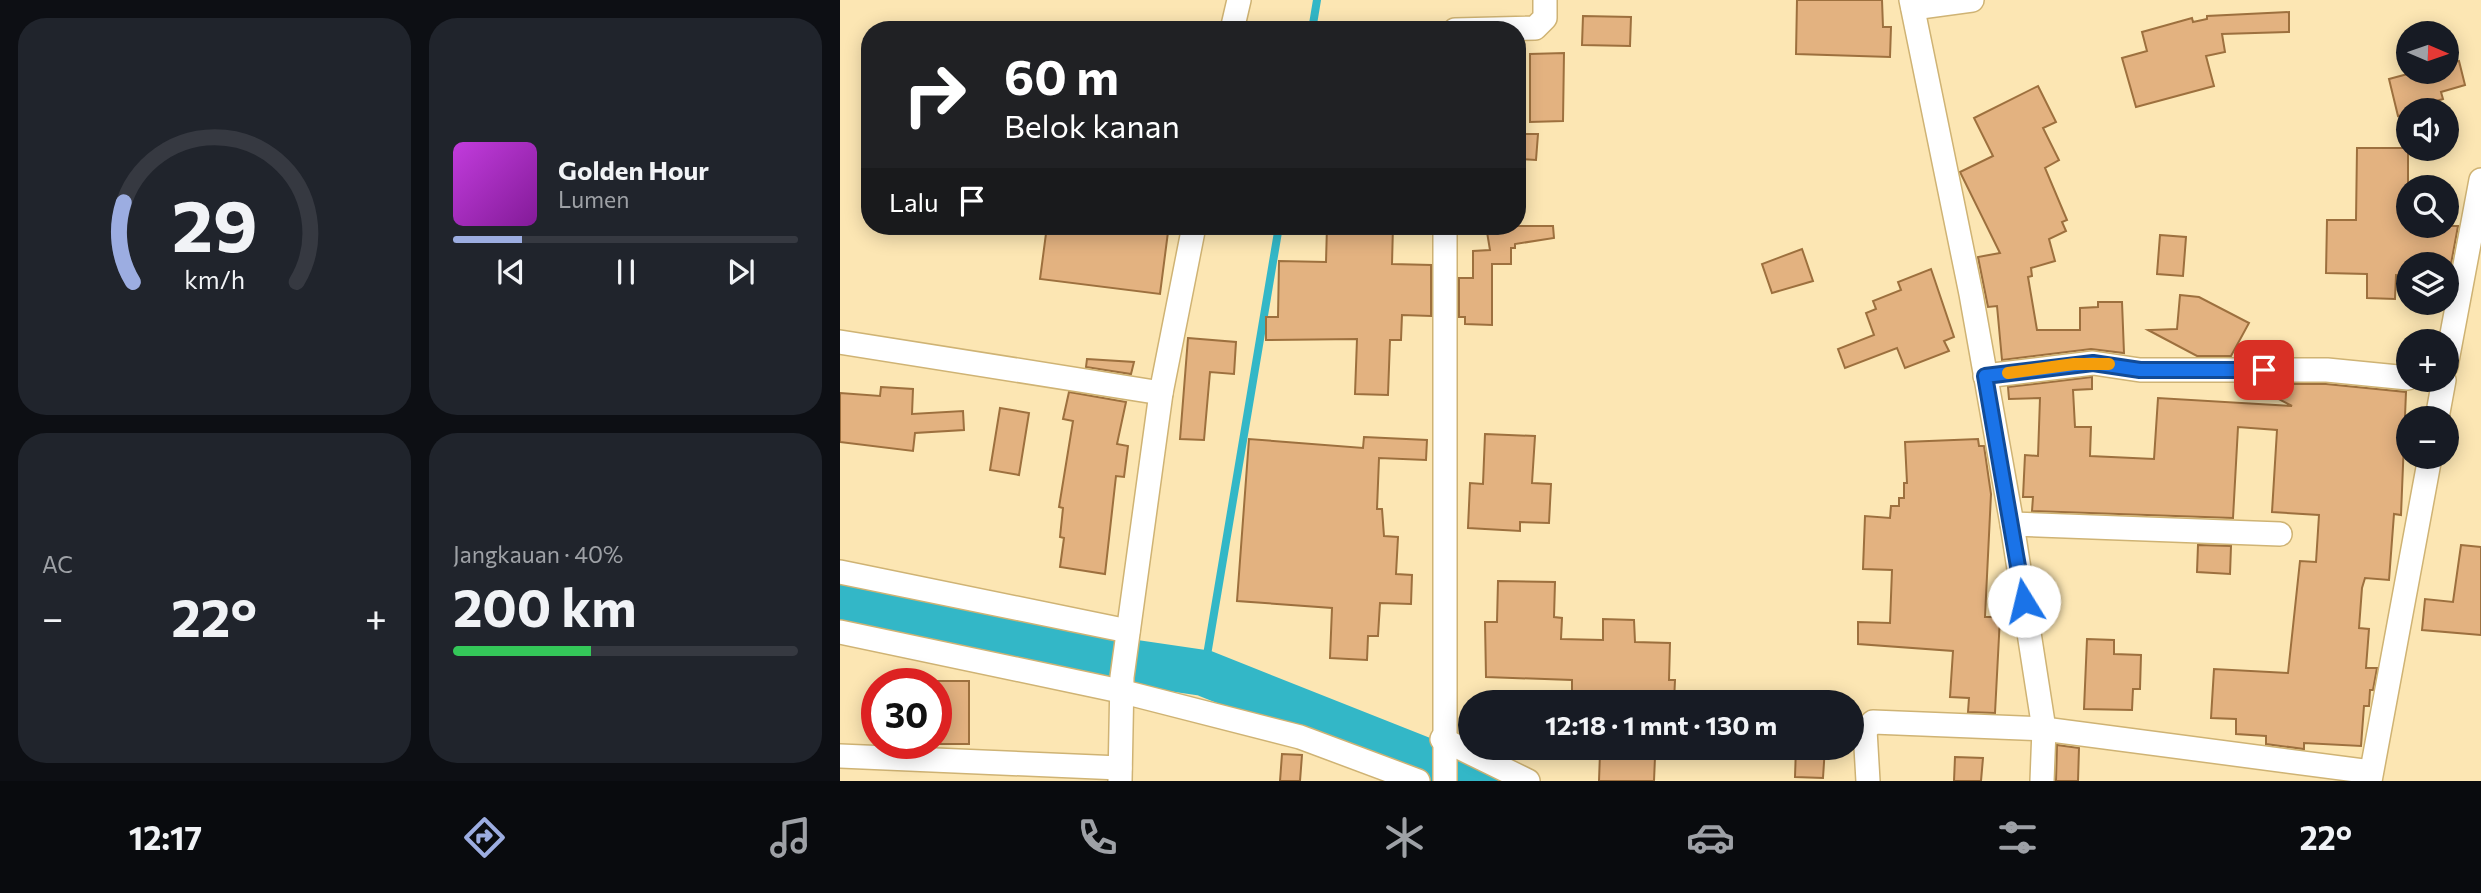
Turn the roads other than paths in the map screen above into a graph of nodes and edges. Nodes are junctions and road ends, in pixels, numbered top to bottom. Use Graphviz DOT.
graph roads {
  1 [pos="1239,0"];
  2 [pos="1545,0"];
  3 [pos="1972,0"];
  4 [pos="1912,4"];
  5 [pos="1234,21"];
  6 [pos="1526,28"];
  7 [pos="2481,180"];
  8 [pos="1192,235"];
  9 [pos="1445,235"];
  10 [pos="2454,329"];
  11 [pos="840,342"];
  12 [pos="1985,376"];
  13 [pos="2396,378"];
  14 [pos="1161,393"];
  15 [pos="2428,469"];
  16 [pos="2012,524"];
  17 [pos="2280,534"];
  18 [pos="840,572"];
  19 [pos="840,632"];
  20 [pos="1127,641"];
  21 [pos="1121,684"];
  22 [pos="2044,729"];
  23 [pos="1443,741"];
  24 [pos="840,755"];
  25 [pos="1120,774"];
  26 [pos="2370,776"];
  27 [pos="1418,781"];
  28 [pos="1445,781"];
  29 [pos="1528,781"];
  30 [pos="1868,781"];
  31 [pos="2042,781"];
  1 -- 5 [label="street"];
  2 -- 6 [label="street"];
  3 -- 4 [label="street"];
  4 -- 12 [label="street"];
  7 -- 10 [label="street"];
  8 -- 14 [label="street"];
  9 -- 23 [label="street"];
  11 -- 14 [label="street"];
  12 -- 13 [label="street"];
  12 -- 16 [label="street"];
  14 -- 20 [label="street"];
  15 -- 26 [label="street"];
  16 -- 17 [label="street"];
  16 -- 22 [label="street"];
  18 -- 20 [label="street"];
  19 -- 21 [label="street"];
  20 -- 21 [label="street"];
  21 -- 25 [label="street"];
  21 -- 27 [label="street"];
  22 -- 26 [label="street"];
  22 -- 30 [label="street"];
  22 -- 31 [label="street"];
  23 -- 28 [label="street"];
  23 -- 29 [label="street"];
  24 -- 25 [label="street"];
}
